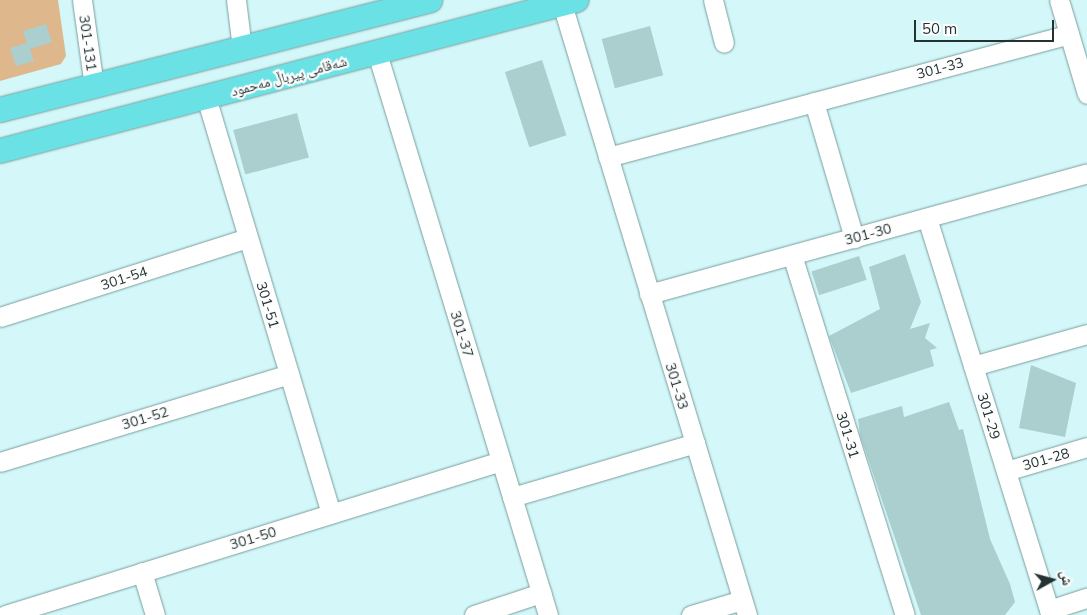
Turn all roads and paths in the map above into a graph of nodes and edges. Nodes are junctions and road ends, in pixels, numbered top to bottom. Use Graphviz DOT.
graph roads {
  1 [pos="82,0"];
  2 [pos="236,0"];
  3 [pos="430,0"];
  4 [pos="713,0"];
  5 [pos="1059,0"];
  6 [pos="570,2"];
  7 [pos="391,5"];
  8 [pos="1069,34"];
  9 [pos="724,44"];
  10 [pos="242,48"];
  11 [pos="377,53"];
  12 [pos="94,86"];
  13 [pos="1087,94"];
  14 [pos="206,98"];
  15 [pos="814,102"];
  16 [pos="0,110"];
  17 [pos="0,151"];
  18 [pos="608,157"];
  19 [pos="1087,173"];
  20 [pos="927,218"];
  21 [pos="248,238"];
  22 [pos="854,238"];
  23 [pos="792,255"];
  24 [pos="649,294"];
  25 [pos="0,317"];
  26 [pos="1087,334"];
  27 [pos="973,366"];
  28 [pos="289,374"];
  29 [pos="695,443"];
  30 [pos="1087,447"];
  31 [pos="501,461"];
  32 [pos="0,462"];
  33 [pos="1006,471"];
  34 [pos="512,496"];
  35 [pos="332,513"];
  36 [pos="142,572"];
  37 [pos="541,593"];
  38 [pos="1087,598"];
  39 [pos="745,608"];
  40 [pos="0,610"];
  41 [pos="1050,612"];
  42 [pos="3,615"];
  43 [pos="155,615"];
  44 [pos="474,615"];
  45 [pos="548,615"];
  46 [pos="691,615"];
  47 [pos="905,615"];
  1 -- 12 [label="street, 301-131"];
  2 -- 10 [label="street"];
  3 -- 7 [label="main road"];
  4 -- 9 [label="street"];
  5 -- 8 [label="street"];
  6 -- 11 [label="main road, شەقامی پیرباڵ مەحمود"];
  6 -- 18 [label="street, 301-33"];
  7 -- 10 [label="main road"];
  8 -- 13 [label="street"];
  8 -- 15 [label="street, 301-33"];
  10 -- 12 [label="main road"];
  11 -- 14 [label="main road, شەقامی پیرباڵ مەحمود"];
  11 -- 31 [label="street, 301-37"];
  12 -- 16 [label="main road"];
  14 -- 17 [label="main road, شەقامی پیرباڵ مەحمود"];
  14 -- 21 [label="street, 301-51"];
  15 -- 18 [label="street, 301-33"];
  15 -- 22 [label="street"];
  18 -- 24 [label="street, 301-33"];
  19 -- 20 [label="street, 301-30"];
  20 -- 22 [label="street, 301-30"];
  20 -- 27 [label="street, 301-29"];
  21 -- 25 [label="street, 301-54"];
  21 -- 28 [label="street, 301-51"];
  22 -- 23 [label="street, 301-30"];
  23 -- 24 [label="street, 301-30"];
  23 -- 47 [label="street, 301-31"];
  24 -- 29 [label="street, 301-33"];
  26 -- 27 [label="street"];
  27 -- 33 [label="street, 301-29"];
  28 -- 32 [label="street, 301-52"];
  28 -- 35 [label="street, 301-51"];
  29 -- 34 [label="street"];
  29 -- 39 [label="street, 301-33"];
  30 -- 33 [label="street, 301-28"];
  31 -- 34 [label="street, 301-37"];
  31 -- 35 [label="street, 301-50"];
  33 -- 41 [label="street, 301-29"];
  34 -- 37 [label="street, 301-37"];
  35 -- 36 [label="street, 301-50"];
  36 -- 42 [label="street, 301-50"];
  36 -- 43 [label="street"];
  37 -- 44 [label="street"];
  37 -- 45 [label="street, 301-37"];
  38 -- 41 [label="street"];
  39 -- 46 [label="street"];
  40 -- 42 [label="street"];
}
